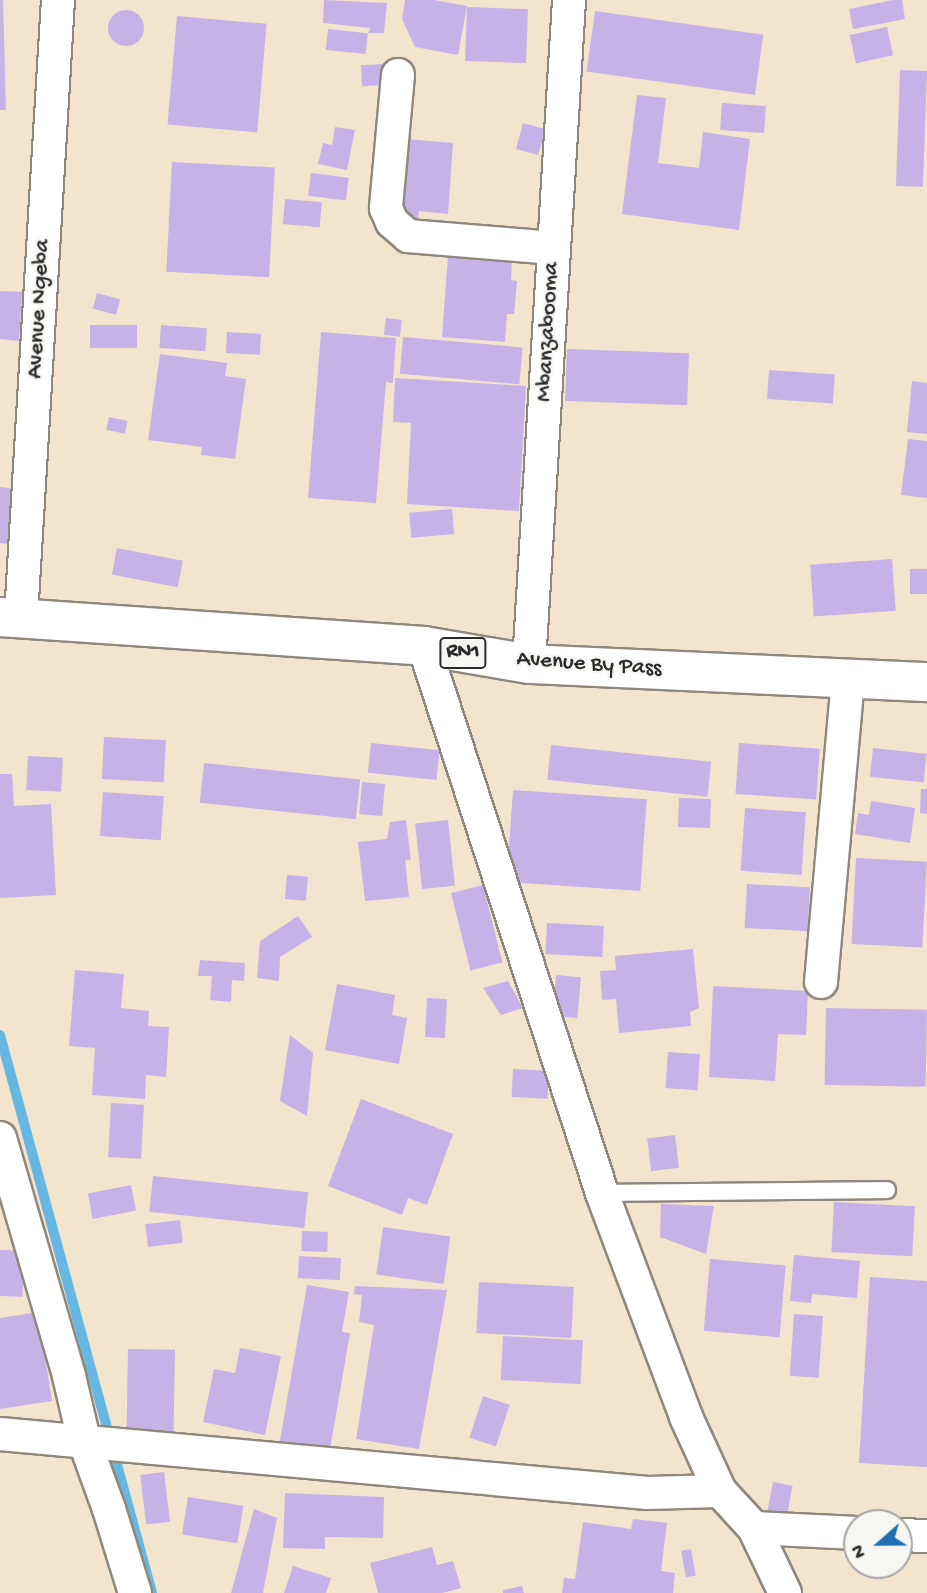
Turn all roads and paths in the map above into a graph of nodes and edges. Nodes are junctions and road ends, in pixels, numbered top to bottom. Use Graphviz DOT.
graph roads {
  1 [pos="58,0"];
  2 [pos="569,0"];
  3 [pos="398,75"];
  4 [pos="554,248"];
  5 [pos="13,553"];
  6 [pos="10,617"];
  7 [pos="424,646"];
  8 [pos="530,664"];
  9 [pos="848,679"];
  10 [pos="927,682"];
  11 [pos="821,982"];
  12 [pos="0,1138"];
  13 [pos="887,1190"];
  14 [pos="602,1193"];
  15 [pos="0,1434"];
  16 [pos="98,1442"];
  17 [pos="720,1491"];
  18 [pos="754,1528"];
  19 [pos="843,1532"];
  20 [pos="135,1593"];
  21 [pos="785,1593"];
  1 -- 5 [label="street, Avenue Ngeba"];
  2 -- 4 [label="street, Mbanzabooma"];
  3 -- 4 [label="street"];
  4 -- 8 [label="street, Mbanzabooma"];
  5 -- 6 [label="street, Avenue Ngeba"];
  6 -- 7 [label="highway, Avenue By Pass / RN1"];
  7 -- 8 [label="highway, Avenue By Pass / RN1"];
  7 -- 14 [label="street"];
  8 -- 9 [label="highway, Avenue By Pass / RN1"];
  9 -- 10 [label="highway, Avenue By Pass / RN1"];
  9 -- 11 [label="street"];
  12 -- 16 [label="street"];
  13 -- 14 [label="lane"];
  14 -- 17 [label="street"];
  15 -- 16 [label="street"];
  16 -- 17 [label="street"];
  16 -- 20 [label="street"];
  17 -- 18 [label="street"];
  18 -- 19 [label="street"];
  18 -- 21 [label="street"];
}
